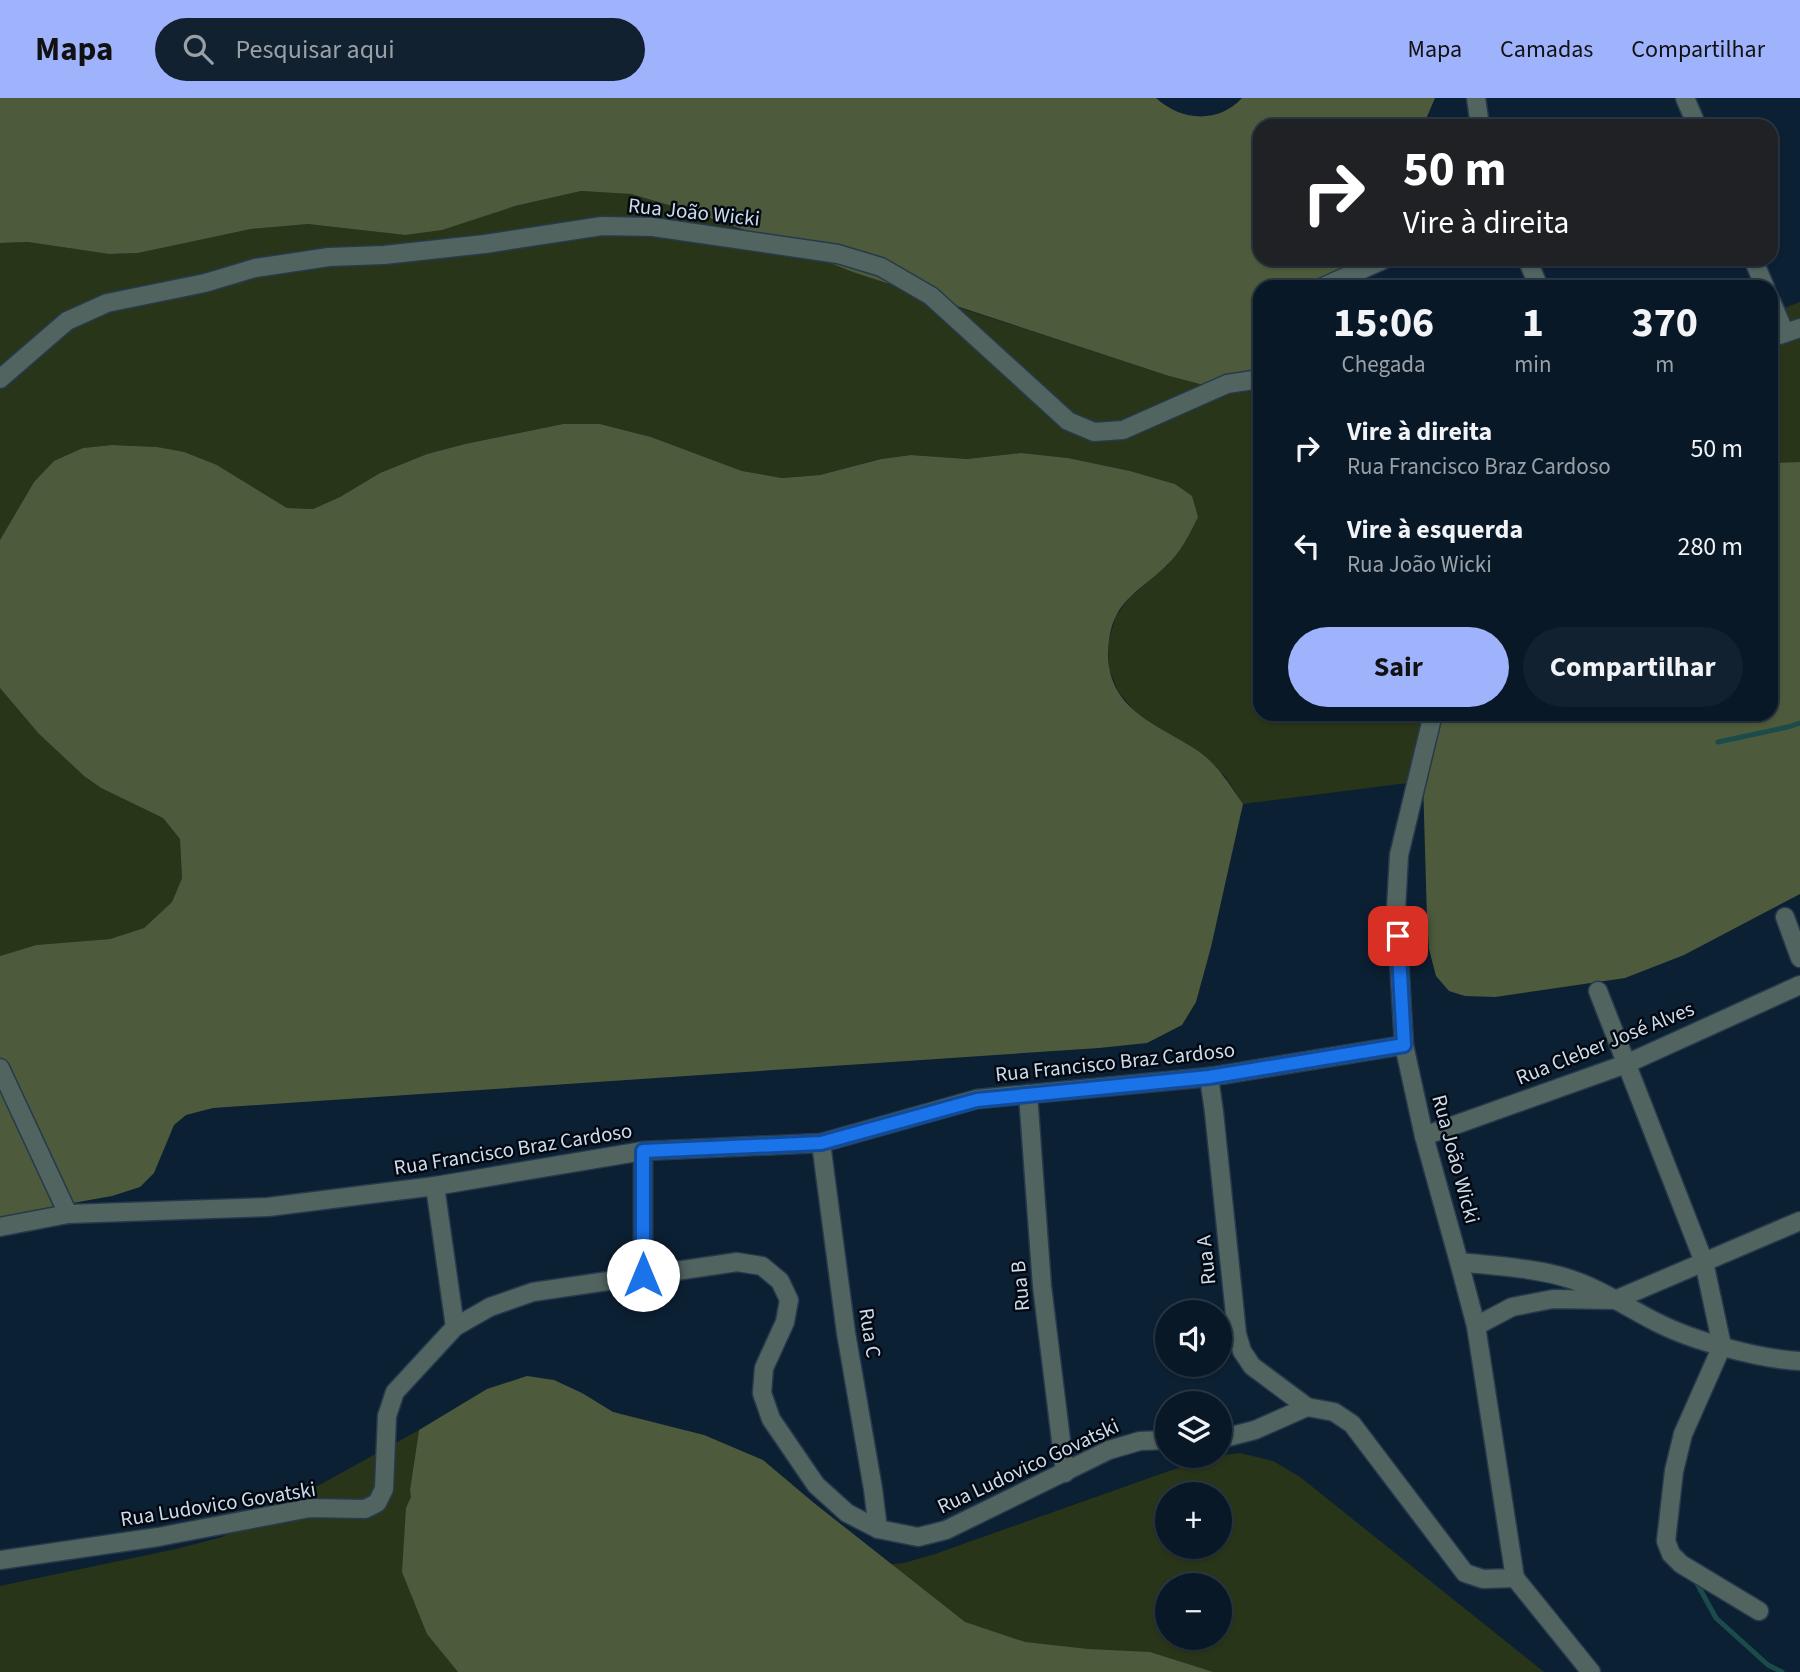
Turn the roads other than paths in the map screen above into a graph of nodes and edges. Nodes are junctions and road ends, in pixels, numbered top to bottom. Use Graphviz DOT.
graph roads {
  1 [pos="1476,98"];
  2 [pos="1685,98"];
  3 [pos="1479,119"];
  4 [pos="1694,119"];
  5 [pos="1370,266"];
  6 [pos="1338,280"];
  7 [pos="0,379"];
  8 [pos="1253,380"];
  9 [pos="1431,721"];
  10 [pos="1785,917"];
  11 [pos="1800,958"];
  12 [pos="1800,985"];
  13 [pos="1598,991"];
  14 [pos="1404,1045"];
  15 [pos="1626,1064"];
  16 [pos="0,1068"];
  17 [pos="1209,1077"];
  18 [pos="1028,1094"];
  19 [pos="1424,1136"];
  20 [pos="821,1143"];
  21 [pos="643,1151"];
  22 [pos="435,1186"];
  23 [pos="68,1214"];
  24 [pos="1800,1221"];
  25 [pos="0,1227"];
  26 [pos="1460,1262"];
  27 [pos="1704,1262"];
  28 [pos="643,1275"];
  29 [pos="1615,1300"];
  30 [pos="1476,1326"];
  31 [pos="455,1327"];
  32 [pos="1722,1346"];
  33 [pos="1800,1360"];
  34 [pos="1307,1408"];
  35 [pos="1232,1436"];
  36 [pos="1155,1440"];
  37 [pos="1065,1473"];
  38 [pos="878,1530"];
  39 [pos="0,1560"];
  40 [pos="1515,1578"];
  41 [pos="1759,1611"];
  42 [pos="1591,1672"];
  1 -- 3 [label="street"];
  2 -- 4 [label="street"];
  5 -- 6 [label="street"];
  7 -- 8 [label="street, Rua João Wicki"];
  9 -- 14 [label="street, Rua João Wicki"];
  10 -- 11 [label="street"];
  12 -- 15 [label="street, Rua Cleber José Alves"];
  13 -- 15 [label="street"];
  14 -- 17 [label="street, Rua Francisco Braz Cardoso"];
  14 -- 19 [label="street, Rua João Wicki"];
  15 -- 19 [label="street, Rua Cleber José Alves"];
  15 -- 27 [label="street"];
  16 -- 23 [label="street"];
  17 -- 18 [label="street, Rua Francisco Braz Cardoso"];
  17 -- 34 [label="street, Rua A"];
  18 -- 20 [label="street, Rua Francisco Braz Cardoso"];
  18 -- 37 [label="street, Rua B"];
  19 -- 26 [label="street, Rua João Wicki"];
  20 -- 21 [label="street, Rua Francisco Braz Cardoso"];
  20 -- 38 [label="street, Rua C"];
  21 -- 22 [label="street, Rua Francisco Braz Cardoso"];
  21 -- 28 [label="street"];
  22 -- 23 [label="street, Rua Francisco Braz Cardoso"];
  22 -- 31 [label="street"];
  23 -- 25 [label="street, Rua Francisco Braz Cardoso"];
  24 -- 27 [label="street"];
  26 -- 29 [label="street"];
  26 -- 30 [label="street"];
  27 -- 29 [label="street"];
  27 -- 32 [label="street"];
  28 -- 31 [label="street, Rua Ludovico Govatski"];
  28 -- 38 [label="street, Rua Ludovico Govatski"];
  29 -- 30 [label="street"];
  29 -- 32 [label="street"];
  30 -- 40 [label="street"];
  31 -- 39 [label="street, Rua Ludovico Govatski"];
  32 -- 33 [label="street"];
  32 -- 41 [label="street"];
  34 -- 35 [label="street"];
  34 -- 40 [label="street"];
  36 -- 37 [label="street, Rua Ludovico Govatski"];
  37 -- 38 [label="street, Rua Ludovico Govatski"];
  40 -- 42 [label="street"];
}
